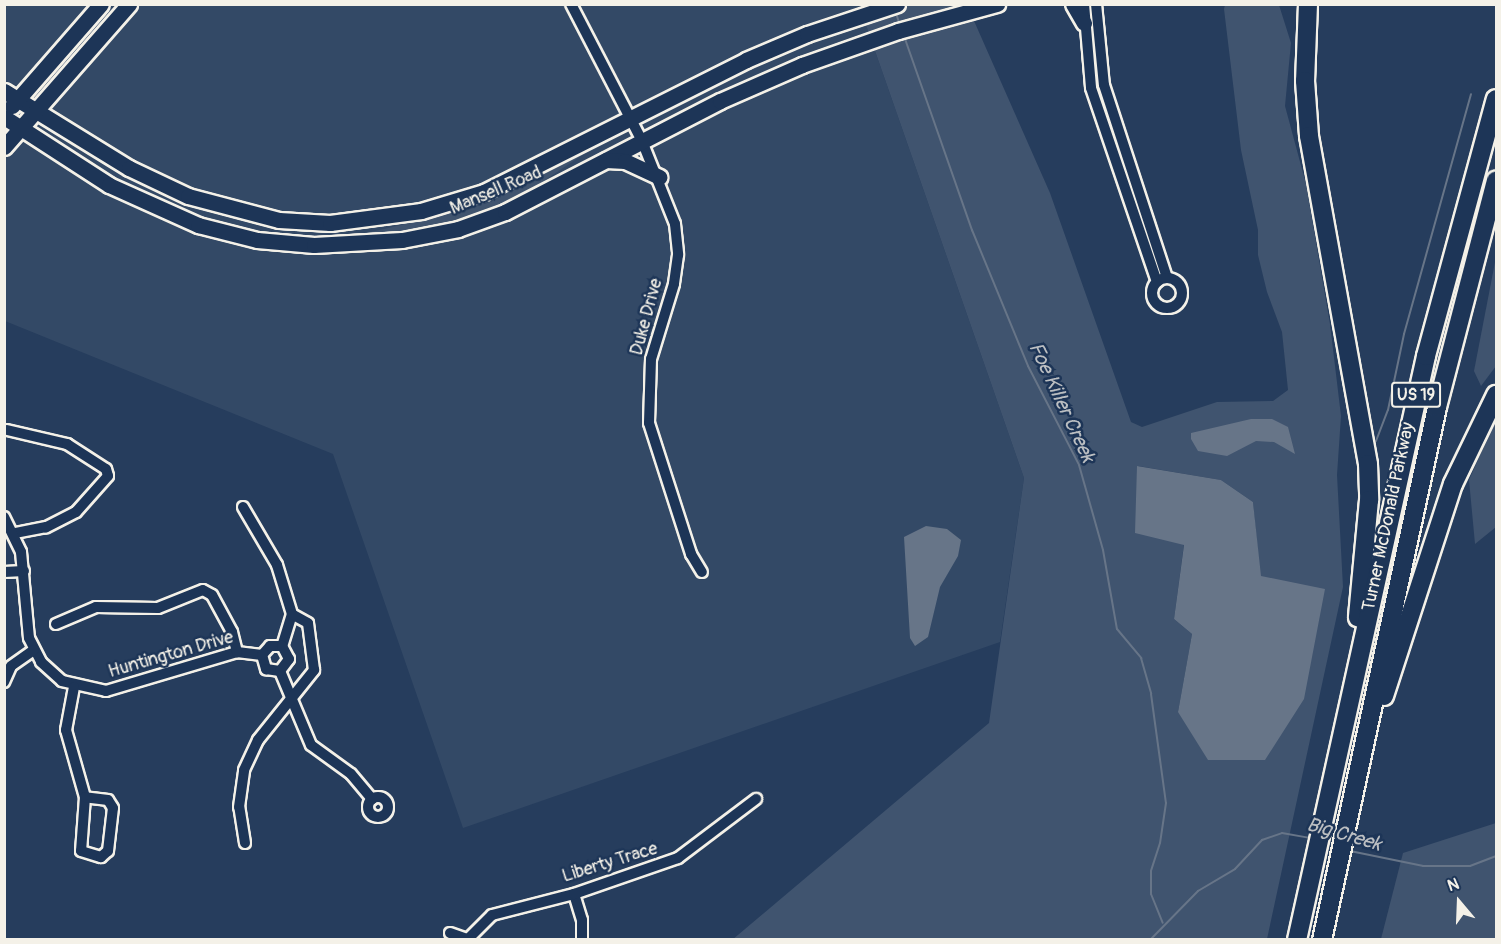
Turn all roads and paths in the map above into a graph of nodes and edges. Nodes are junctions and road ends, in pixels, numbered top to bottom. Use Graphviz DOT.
graph roads {
  1 [pos="100,4"];
  2 [pos="129,4"];
  3 [pos="571,4"];
  4 [pos="897,4"];
  5 [pos="997,4"];
  6 [pos="1073,4"];
  7 [pos="1084,4"];
  8 [pos="1096,4"];
  9 [pos="1295,4"];
  10 [pos="1308,4"];
  11 [pos="1084,23"];
  12 [pos="1306,39"];
  13 [pos="4,91"];
  14 [pos="1497,99"];
  15 [pos="18,100"];
  16 [pos="36,111"];
  17 [pos="4,116"];
  18 [pos="630,118"];
  19 [pos="21,128"];
  20 [pos="642,141"];
  21 [pos="4,147"];
  22 [pos="606,160"];
  23 [pos="659,177"];
  24 [pos="1497,181"];
  25 [pos="1497,395"];
  26 [pos="7,430"];
  27 [pos="243,507"];
  28 [pos="4,517"];
  29 [pos="15,533"];
  30 [pos="24,572"];
  31 [pos="702,572"];
  32 [pos="4,573"];
  33 [pos="292,614"];
  34 [pos="56,624"];
  35 [pos="282,646"];
  36 [pos="34,650"];
  37 [pos="237,652"];
  38 [pos="262,655"];
  39 [pos="8,664"];
  40 [pos="280,671"];
  41 [pos="4,681"];
  42 [pos="74,687"];
  43 [pos="1351,693"];
  44 [pos="292,701"];
  45 [pos="1362,757"];
  46 [pos="85,797"];
  47 [pos="372,799"];
  48 [pos="756,799"];
  49 [pos="245,843"];
  50 [pos="574,894"];
  51 [pos="450,933"];
  52 [pos="467,939"];
  53 [pos="582,939"];
  54 [pos="1297,939"];
  55 [pos="1322,939"];
  1 -- 15 [label="main road"];
  2 -- 16 [label="main road"];
  3 -- 18 [label="street, Duke Drive"];
  4 -- 18 [label="main road, Mansell Road"];
  5 -- 20 [label="main road, Mansell Road"];
  6 -- 11 [label="main road"];
  7 -- 11 [label="street"];
  8 -- 11 [label="street"];
  9 -- 12 [label="highway"];
  10 -- 12 [label="highway"];
  12 -- 43 [label="highway"];
  13 -- 15 [label="main road, Mansell Road"];
  14 -- 43 [label="highway, Turner McDonald Parkway / US 19"];
  15 -- 16 [label="main road, Mansell Road"];
  15 -- 17 [label="main road"];
  16 -- 18 [label="main road, Mansell Road"];
  16 -- 19 [label="main road"];
  17 -- 19 [label="main road, Mansell Road"];
  18 -- 20 [label="street, Duke Drive"];
  19 -- 21 [label="main road"];
  19 -- 22 [label="main road, Mansell Road"];
  20 -- 22 [label="main road, Mansell Road"];
  20 -- 23 [label="street, Duke Drive"];
  22 -- 23 [label="main road"];
  23 -- 31 [label="street, Duke Drive"];
  24 -- 45 [label="highway, Turner McDonald Parkway / US 19"];
  25 -- 45 [label="highway"];
  26 -- 29 [label="street"];
  27 -- 33 [label="street"];
  28 -- 29 [label="street, Huntington Drive"];
  29 -- 30 [label="street, Huntington Drive"];
  30 -- 32 [label="street"];
  30 -- 36 [label="street, Huntington Drive"];
  33 -- 35 [label="street"];
  33 -- 44 [label="street"];
  34 -- 37 [label="street"];
  35 -- 38 [label="street"];
  35 -- 40 [label="street"];
  36 -- 39 [label="street"];
  36 -- 42 [label="street, Huntington Drive"];
  37 -- 38 [label="street, Huntington Drive"];
  37 -- 42 [label="street, Huntington Drive"];
  38 -- 40 [label="street, Huntington Drive"];
  39 -- 41 [label="street"];
  40 -- 44 [label="street"];
  42 -- 46 [label="street"];
  43 -- 54 [label="highway, Turner McDonald Parkway / US 19"];
  44 -- 47 [label="street"];
  44 -- 49 [label="street"];
  45 -- 55 [label="highway, Turner McDonald Parkway / US 19"];
  46 -- 46 [label="street"];
  48 -- 50 [label="street, Liberty Trace"];
  50 -- 52 [label="street, Liberty Trace"];
  50 -- 53 [label="street"];
  51 -- 52 [label="street"];
}
